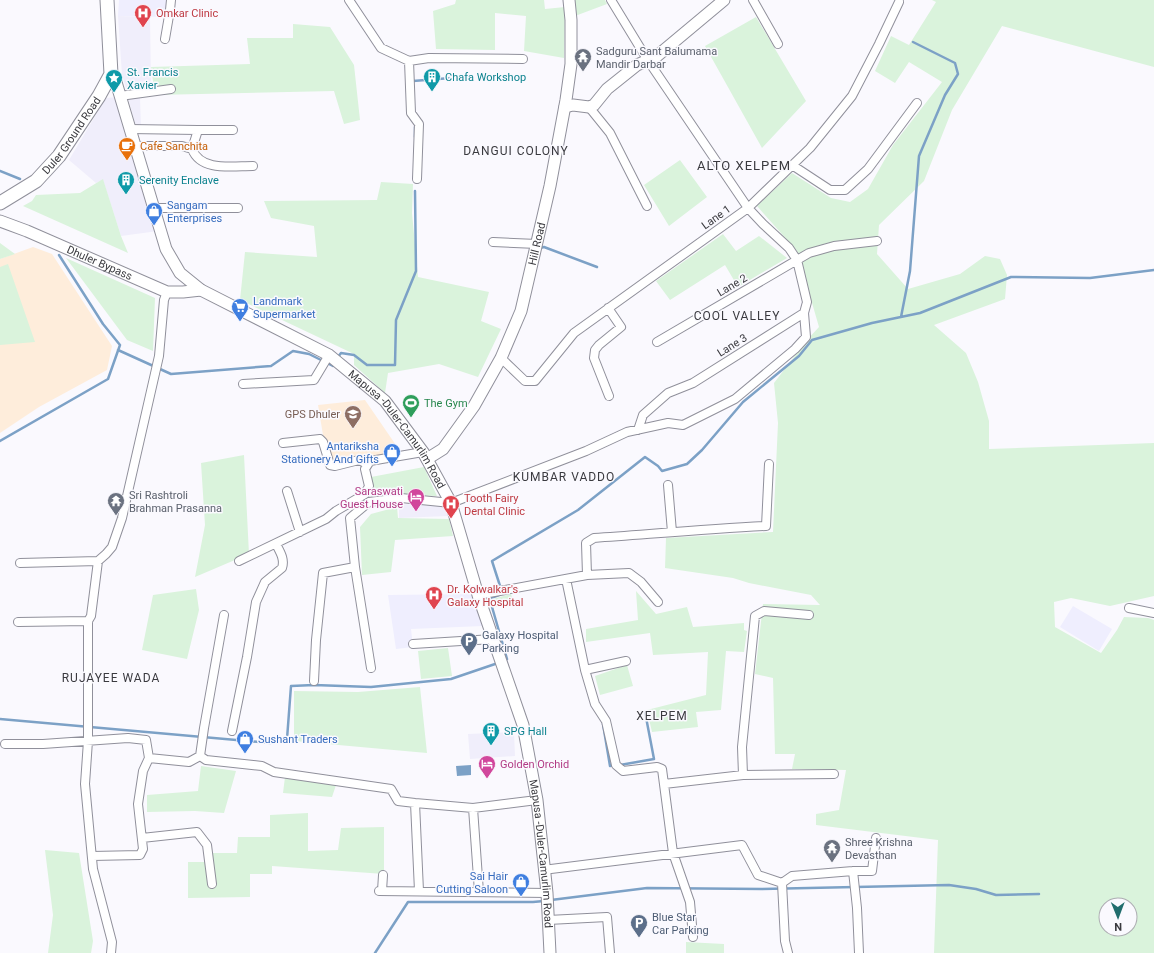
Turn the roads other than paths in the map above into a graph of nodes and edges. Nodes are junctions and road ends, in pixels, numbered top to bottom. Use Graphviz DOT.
graph roads {
  1 [pos="108,0"];
  2 [pos="170,0"];
  3 [pos="349,0"];
  4 [pos="569,0"];
  5 [pos="611,0"];
  6 [pos="722,0"];
  7 [pos="753,0"];
  8 [pos="899,2"];
  9 [pos="165,39"];
  10 [pos="778,44"];
  11 [pos="523,59"];
  12 [pos="647,59"];
  13 [pos="409,61"];
  14 [pos="111,74"];
  15 [pos="172,89"];
  16 [pos="120,96"];
  17 [pos="917,103"];
  18 [pos="565,107"];
  19 [pos="589,107"];
  20 [pos="130,130"];
  21 [pos="198,130"];
  22 [pos="233,130"];
  23 [pos="134,146"];
  24 [pos="192,149"];
  25 [pos="792,164"];
  26 [pos="253,166"];
  27 [pos="417,179"];
  28 [pos="0,203"];
  29 [pos="647,206"];
  30 [pos="154,208"];
  31 [pos="238,208"];
  32 [pos="748,208"];
  33 [pos="0,221"];
  34 [pos="877,241"];
  35 [pos="493,242"];
  36 [pos="536,244"];
  37 [pos="797,260"];
  38 [pos="201,290"];
  39 [pos="167,292"];
  40 [pos="608,308"];
  41 [pos="804,313"];
  42 [pos="657,342"];
  43 [pos="329,355"];
  44 [pos="501,358"];
  45 [pos="243,384"];
  46 [pos="609,396"];
  47 [pos="638,430"];
  48 [pos="283,443"];
  49 [pos="425,455"];
  50 [pos="367,464"];
  51 [pos="769,464"];
  52 [pos="668,485"];
  53 [pos="287,491"];
  54 [pos="451,503"];
  55 [pos="300,532"];
  56 [pos="672,532"];
  57 [pos="276,544"];
  58 [pos="98,561"];
  59 [pos="240,561"];
  60 [pos="20,563"];
  61 [pos="355,567"];
  62 [pos="587,575"];
  63 [pos="566,579"];
  64 [pos="478,595"];
  65 [pos="658,602"];
  66 [pos="1129,608"];
  67 [pos="1154,613"];
  68 [pos="224,615"];
  69 [pos="809,615"];
  70 [pos="88,621"];
  71 [pos="18,622"];
  72 [pos="493,639"];
  73 [pos="413,644"];
  74 [pos="626,661"];
  75 [pos="371,668"];
  76 [pos="585,670"];
  77 [pos="314,681"];
  78 [pos="232,731"];
  79 [pos="88,741"];
  80 [pos="5,744"];
  81 [pos="200,756"];
  82 [pos="149,758"];
  83 [pos="834,774"];
  84 [pos="742,775"];
  85 [pos="664,784"];
  86 [pos="537,800"];
  87 [pos="415,803"];
  88 [pos="473,808"];
  89 [pos="142,838"];
  90 [pos="876,838"];
  91 [pos="673,853"];
  92 [pos="92,856"];
  93 [pos="543,870"];
  94 [pos="853,871"];
  95 [pos="383,875"];
  96 [pos="782,883"];
  97 [pos="212,884"];
  98 [pos="419,891"];
  99 [pos="479,892"];
  100 [pos="546,893"];
  101 [pos="548,920"];
  102 [pos="693,937"];
  103 [pos="111,953"];
  104 [pos="550,953"];
  105 [pos="610,953"];
  106 [pos="788,953"];
  107 [pos="859,953"];
  1 -- 14 [label="main road"];
  2 -- 9 [label="street"];
  3 -- 13 [label="street"];
  4 -- 18 [label="main road, Hill Road"];
  5 -- 12 [label="street"];
  6 -- 12 [label="main road"];
  7 -- 10 [label="street"];
  8 -- 25 [label="street, Lane 1"];
  11 -- 13 [label="street"];
  12 -- 19 [label="main road"];
  12 -- 32 [label="street"];
  13 -- 27 [label="street"];
  14 -- 16 [label="main road, Mapusa -Duler-Camurlim Road"];
  14 -- 28 [label="main road, Duler Ground Road"];
  15 -- 16 [label="street"];
  16 -- 20 [label="main road, Mapusa -Duler-Camurlim Road"];
  17 -- 25 [label="street"];
  18 -- 19 [label="main road"];
  18 -- 36 [label="main road, Hill Road"];
  19 -- 29 [label="street"];
  20 -- 21 [label="street"];
  20 -- 23 [label="main road, Mapusa -Duler-Camurlim Road"];
  21 -- 22 [label="street"];
  21 -- 24 [label="street"];
  23 -- 24 [label="street"];
  23 -- 30 [label="main road, Mapusa -Duler-Camurlim Road"];
  24 -- 26 [label="street"];
  25 -- 32 [label="street, Lane 1"];
  30 -- 31 [label="street"];
  30 -- 38 [label="main road, Mapusa -Duler-Camurlim Road"];
  32 -- 37 [label="street"];
  32 -- 40 [label="street, Lane 1"];
  33 -- 39 [label="main road, Dhuler Bypass"];
  34 -- 37 [label="street, Lane 2"];
  35 -- 36 [label="street"];
  36 -- 44 [label="main road, Hill Road"];
  37 -- 41 [label="street"];
  37 -- 42 [label="street, Lane 2"];
  38 -- 39 [label="main road, Dhuler Bypass"];
  38 -- 43 [label="main road, Mapusa -Duler-Camurlim Road"];
  39 -- 58 [label="street"];
  40 -- 44 [label="street, Lane 1"];
  40 -- 46 [label="street"];
  41 -- 47 [label="street, Lane 3"];
  41 -- 47 [label="street"];
  43 -- 45 [label="street"];
  43 -- 49 [label="main road, Mapusa -Duler-Camurlim Road"];
  44 -- 49 [label="main road, Hill Road"];
  47 -- 54 [label="street"];
  48 -- 50 [label="street"];
  49 -- 50 [label="street"];
  49 -- 54 [label="main road, Mapusa -Duler-Camurlim Road"];
  50 -- 55 [label="street"];
  51 -- 56 [label="street"];
  52 -- 56 [label="street"];
  53 -- 55 [label="street"];
  54 -- 61 [label="street"];
  54 -- 64 [label="main road, Mapusa -Duler-Camurlim Road"];
  55 -- 57 [label="street"];
  56 -- 62 [label="street"];
  57 -- 59 [label="street"];
  57 -- 78 [label="street"];
  58 -- 60 [label="street"];
  58 -- 70 [label="street"];
  61 -- 75 [label="street"];
  61 -- 77 [label="street"];
  62 -- 63 [label="street"];
  62 -- 65 [label="street"];
  63 -- 64 [label="street"];
  63 -- 76 [label="street"];
  64 -- 72 [label="main road, Mapusa -Duler-Camurlim Road"];
  66 -- 67 [label="street"];
  68 -- 81 [label="street"];
  69 -- 84 [label="street"];
  70 -- 71 [label="street"];
  70 -- 79 [label="street"];
  72 -- 73 [label="street"];
  72 -- 86 [label="main road, Mapusa -Duler-Camurlim Road"];
  74 -- 76 [label="street"];
  76 -- 85 [label="street"];
  79 -- 80 [label="street"];
  79 -- 82 [label="street"];
  79 -- 92 [label="street"];
  81 -- 82 [label="street"];
  81 -- 87 [label="street"];
  82 -- 89 [label="street"];
  83 -- 84 [label="street"];
  84 -- 85 [label="street"];
  85 -- 91 [label="street"];
  86 -- 88 [label="street"];
  86 -- 93 [label="main road, Mapusa -Duler-Camurlim Road"];
  87 -- 88 [label="street"];
  87 -- 98 [label="street"];
  88 -- 99 [label="street"];
  89 -- 92 [label="street"];
  89 -- 97 [label="street"];
  90 -- 94 [label="street"];
  91 -- 93 [label="street"];
  91 -- 96 [label="street"];
  91 -- 102 [label="street"];
  92 -- 103 [label="street"];
  93 -- 100 [label="main road, Mapusa -Duler-Camurlim Road"];
  94 -- 96 [label="street"];
  94 -- 107 [label="street"];
  95 -- 98 [label="street"];
  96 -- 106 [label="street"];
  98 -- 99 [label="street"];
  99 -- 100 [label="street"];
  100 -- 101 [label="main road, Mapusa -Duler-Camurlim Road"];
  101 -- 104 [label="main road, Mapusa -Duler-Camurlim Road"];
  101 -- 105 [label="street"];
}
